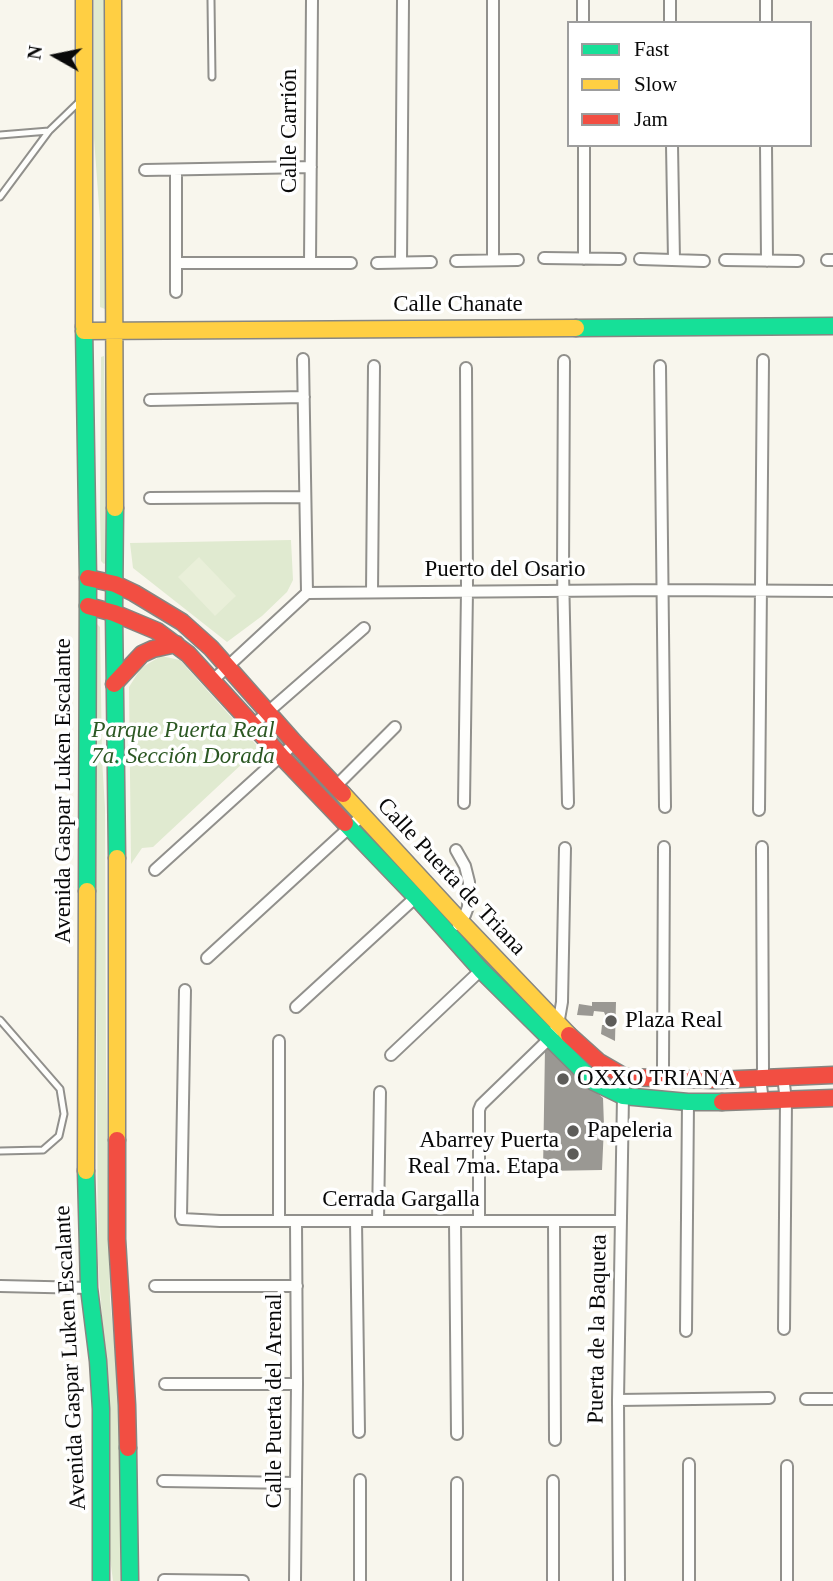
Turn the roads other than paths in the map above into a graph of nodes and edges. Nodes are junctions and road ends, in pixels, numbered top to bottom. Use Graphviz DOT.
graph roads {
  1 [pos="84,0"];
  2 [pos="113,0"];
  3 [pos="211,0"];
  4 [pos="312,0"];
  5 [pos="403,0"];
  6 [pos="493,0"];
  7 [pos="583,0"];
  8 [pos="670,0"];
  9 [pos="766,0"];
  10 [pos="583,21"];
  11 [pos="670,21"];
  12 [pos="766,21"];
  13 [pos="212,77"];
  14 [pos="84,98"];
  15 [pos="49,131"];
  16 [pos="0,135"];
  17 [pos="584,147"];
  18 [pos="672,147"];
  19 [pos="766,147"];
  20 [pos="311,167"];
  21 [pos="145,170"];
  22 [pos="176,170"];
  23 [pos="0,197"];
  24 [pos="544,258"];
  25 [pos="584,258"];
  26 [pos="620,259"];
  27 [pos="640,259"];
  28 [pos="493,260"];
  29 [pos="518,260"];
  30 [pos="674,260"];
  31 [pos="456,261"];
  32 [pos="704,261"];
  33 [pos="725,261"];
  34 [pos="767,261"];
  35 [pos="798,261"];
  36 [pos="401,262"];
  37 [pos="431,262"];
  38 [pos="177,263"];
  39 [pos="310,263"];
  40 [pos="351,263"];
  41 [pos="377,263"];
  42 [pos="176,292"];
  43 [pos="833,326"];
  44 [pos="84,331"];
  45 [pos="114,331"];
  46 [pos="303,359"];
  47 [pos="762,360"];
  48 [pos="564,361"];
  49 [pos="374,366"];
  50 [pos="660,366"];
  51 [pos="466,368"];
  52 [pos="304,397"];
  53 [pos="149,400"];
  54 [pos="304,497"];
  55 [pos="150,498"];
  56 [pos="88,578"];
  57 [pos="115,584"];
  58 [pos="467,590"];
  59 [pos="663,590"];
  60 [pos="761,590"];
  61 [pos="564,591"];
  62 [pos="372,592"];
  63 [pos="833,592"];
  64 [pos="307,593"];
  65 [pos="88,606"];
  66 [pos="166,611"];
  67 [pos="114,613"];
  68 [pos="365,628"];
  69 [pos="157,631"];
  70 [pos="176,644"];
  71 [pos="228,667"];
  72 [pos="212,681"];
  73 [pos="114,684"];
  74 [pos="267,712"];
  75 [pos="253,726"];
  76 [pos="395,727"];
  77 [pos="295,743"];
  78 [pos="281,755"];
  79 [pos="337,786"];
  80 [pos="464,803"];
  81 [pos="568,803"];
  82 [pos="664,807"];
  83 [pos="759,810"];
  84 [pos="363,815"];
  85 [pos="350,828"];
  86 [pos="664,847"];
  87 [pos="762,847"];
  88 [pos="565,848"];
  89 [pos="456,850"];
  90 [pos="155,870"];
  91 [pos="416,897"];
  92 [pos="461,922"];
  93 [pos="449,934"];
  94 [pos="207,958"];
  95 [pos="481,970"];
  96 [pos="185,990"];
  97 [pos="296,1007"];
  98 [pos="0,1020"];
  99 [pos="558,1025"];
  100 [pos="549,1040"];
  101 [pos="279,1041"];
  102 [pos="391,1055"];
  103 [pos="833,1075"];
  104 [pos="625,1077"];
  105 [pos="783,1077"];
  106 [pos="760,1078"];
  107 [pos="661,1079"];
  108 [pos="380,1092"];
  109 [pos="622,1096"];
  110 [pos="833,1098"];
  111 [pos="786,1100"];
  112 [pos="764,1101"];
  113 [pos="688,1102"];
  114 [pos="0,1151"];
  115 [pos="279,1221"];
  116 [pos="296,1221"];
  117 [pos="356,1221"];
  118 [pos="378,1221"];
  119 [pos="479,1221"];
  120 [pos="554,1221"];
  121 [pos="621,1221"];
  122 [pos="455,1222"];
  123 [pos="0,1286"];
  124 [pos="155,1286"];
  125 [pos="296,1286"];
  126 [pos="89,1288"];
  127 [pos="784,1328"];
  128 [pos="686,1331"];
  129 [pos="165,1384"];
  130 [pos="297,1384"];
  131 [pos="769,1398"];
  132 [pos="806,1399"];
  133 [pos="833,1399"];
  134 [pos="618,1400"];
  135 [pos="359,1432"];
  136 [pos="457,1434"];
  137 [pos="555,1440"];
  138 [pos="689,1464"];
  139 [pos="787,1466"];
  140 [pos="360,1480"];
  141 [pos="163,1481"];
  142 [pos="553,1481"];
  143 [pos="296,1483"];
  144 [pos="457,1483"];
  145 [pos="164,1580"];
  146 [pos="101,1581"];
  147 [pos="130,1581"];
  148 [pos="243,1581"];
  149 [pos="295,1581"];
  150 [pos="360,1581"];
  151 [pos="457,1581"];
  152 [pos="553,1581"];
  153 [pos="619,1581"];
  154 [pos="689,1581"];
  155 [pos="787,1581"];
  1 -- 14 [label="street, Avenida Gaspar Luken Escalante"];
  2 -- 45 [label="street"];
  3 -- 13 [label="lane"];
  4 -- 20 [label="street, Calle Carrión"];
  5 -- 36 [label="street"];
  6 -- 28 [label="street"];
  7 -- 10 [label="street"];
  8 -- 11 [label="street"];
  9 -- 12 [label="street"];
  14 -- 15 [label="lane"];
  14 -- 44 [label="street, Avenida Gaspar Luken Escalante"];
  15 -- 16 [label="lane"];
  15 -- 23 [label="lane"];
  17 -- 25 [label="street"];
  18 -- 30 [label="street"];
  19 -- 34 [label="street"];
  20 -- 22 [label="street"];
  20 -- 39 [label="street, Calle Carrión"];
  21 -- 22 [label="street"];
  22 -- 38 [label="street"];
  24 -- 25 [label="street"];
  25 -- 26 [label="street"];
  27 -- 30 [label="street"];
  28 -- 29 [label="street"];
  28 -- 31 [label="street"];
  30 -- 32 [label="street"];
  33 -- 34 [label="street"];
  34 -- 35 [label="street"];
  36 -- 37 [label="street"];
  36 -- 41 [label="street"];
  38 -- 39 [label="street"];
  38 -- 42 [label="street"];
  39 -- 40 [label="street"];
  43 -- 45 [label="street, Calle Chanate"];
  44 -- 45 [label="street, Calle Chanate"];
  44 -- 56 [label="street, Avenida Gaspar Luken Escalante"];
  45 -- 57 [label="street"];
  46 -- 52 [label="street"];
  47 -- 60 [label="street"];
  48 -- 61 [label="street"];
  49 -- 62 [label="street"];
  50 -- 59 [label="street"];
  51 -- 58 [label="street"];
  52 -- 53 [label="street"];
  52 -- 54 [label="street"];
  54 -- 55 [label="street"];
  54 -- 64 [label="street"];
  56 -- 57 [label="street, Calle Puerta de Triana"];
  56 -- 65 [label="street, Avenida Gaspar Luken Escalante"];
  57 -- 66 [label="street, Calle Puerta de Triana"];
  57 -- 67 [label="street"];
  58 -- 61 [label="street, Puerto del Osario"];
  58 -- 62 [label="street, Puerto del Osario"];
  58 -- 80 [label="street"];
  59 -- 60 [label="street, Puerto del Osario"];
  59 -- 61 [label="street, Puerto del Osario"];
  59 -- 82 [label="street"];
  60 -- 63 [label="street, Puerto del Osario"];
  60 -- 83 [label="street"];
  61 -- 81 [label="street"];
  62 -- 64 [label="street, Puerto del Osario"];
  64 -- 71 [label="street"];
  65 -- 67 [label="street, Calle Puerta de Triana"];
  65 -- 126 [label="street, Avenida Gaspar Luken Escalante"];
  66 -- 69 [label="street"];
  66 -- 71 [label="street, Calle Puerta de Triana"];
  67 -- 69 [label="street, Calle Puerta de Triana"];
  67 -- 73 [label="street"];
  68 -- 74 [label="street"];
  69 -- 70 [label="street, Calle Puerta de Triana"];
  70 -- 72 [label="street, Calle Puerta de Triana"];
  70 -- 73 [label="street"];
  71 -- 72 [label="street"];
  71 -- 74 [label="street, Calle Puerta de Triana"];
  72 -- 75 [label="street, Calle Puerta de Triana"];
  73 -- 147 [label="street"];
  74 -- 75 [label="street"];
  74 -- 77 [label="street, Calle Puerta de Triana"];
  75 -- 78 [label="street, Calle Puerta de Triana"];
  76 -- 79 [label="street"];
  77 -- 78 [label="street"];
  77 -- 79 [label="street, Calle Puerta de Triana"];
  78 -- 85 [label="street, Calle Puerta de Triana"];
  78 -- 90 [label="street"];
  79 -- 84 [label="street, Calle Puerta de Triana"];
  84 -- 85 [label="street"];
  84 -- 92 [label="street, Calle Puerta de Triana"];
  85 -- 91 [label="street, Calle Puerta de Triana"];
  85 -- 94 [label="street"];
  86 -- 107 [label="street"];
  87 -- 106 [label="street"];
  88 -- 99 [label="street"];
  89 -- 92 [label="street"];
  91 -- 93 [label="street, Calle Puerta de Triana"];
  91 -- 97 [label="street"];
  92 -- 93 [label="street"];
  92 -- 99 [label="street, Calle Puerta de Triana"];
  93 -- 95 [label="street, Calle Puerta de Triana"];
  95 -- 100 [label="street, Calle Puerta de Triana"];
  95 -- 102 [label="street"];
  96 -- 115 [label="street, Cerrada Gargalla"];
  98 -- 114 [label="lane"];
  99 -- 100 [label="street"];
  99 -- 104 [label="street, Calle Puerta de Triana"];
  100 -- 109 [label="street, Calle Puerta de Triana"];
  100 -- 119 [label="street"];
  101 -- 115 [label="street"];
  103 -- 105 [label="street, Calle Puerta de Triana"];
  104 -- 107 [label="street, Calle Puerta de Triana"];
  104 -- 109 [label="street, Puerta de la Baqueta"];
  105 -- 106 [label="street, Calle Puerta de Triana"];
  105 -- 111 [label="street"];
  106 -- 107 [label="street, Calle Puerta de Triana"];
  106 -- 112 [label="street"];
  108 -- 118 [label="street"];
  109 -- 113 [label="street, Calle Puerta de Triana"];
  109 -- 121 [label="street, Puerta de la Baqueta"];
  110 -- 111 [label="street, Calle Puerta de Triana"];
  111 -- 112 [label="street, Calle Puerta de Triana"];
  111 -- 127 [label="street"];
  112 -- 113 [label="street, Calle Puerta de Triana"];
  113 -- 128 [label="street"];
  115 -- 116 [label="street, Cerrada Gargalla"];
  116 -- 117 [label="street, Cerrada Gargalla"];
  116 -- 125 [label="street, Calle Puerta del Arenal"];
  117 -- 118 [label="street, Cerrada Gargalla"];
  117 -- 135 [label="street"];
  118 -- 122 [label="street, Cerrada Gargalla"];
  119 -- 120 [label="street, Cerrada Gargalla"];
  119 -- 122 [label="street, Cerrada Gargalla"];
  120 -- 121 [label="street, Cerrada Gargalla"];
  120 -- 137 [label="street"];
  121 -- 134 [label="street, Puerta de la Baqueta"];
  122 -- 136 [label="street"];
  123 -- 126 [label="street"];
  124 -- 125 [label="street"];
  125 -- 130 [label="street, Calle Puerta del Arenal"];
  126 -- 146 [label="street, Avenida Gaspar Luken Escalante"];
  129 -- 130 [label="street"];
  130 -- 143 [label="street, Calle Puerta del Arenal"];
  131 -- 134 [label="street"];
  132 -- 133 [label="street"];
  134 -- 153 [label="street, Puerta de la Baqueta"];
  138 -- 154 [label="street"];
  139 -- 155 [label="street"];
  140 -- 150 [label="street"];
  141 -- 143 [label="street"];
  142 -- 152 [label="street"];
  143 -- 149 [label="street, Calle Puerta del Arenal"];
  144 -- 151 [label="street"];
  145 -- 148 [label="street"];
}
